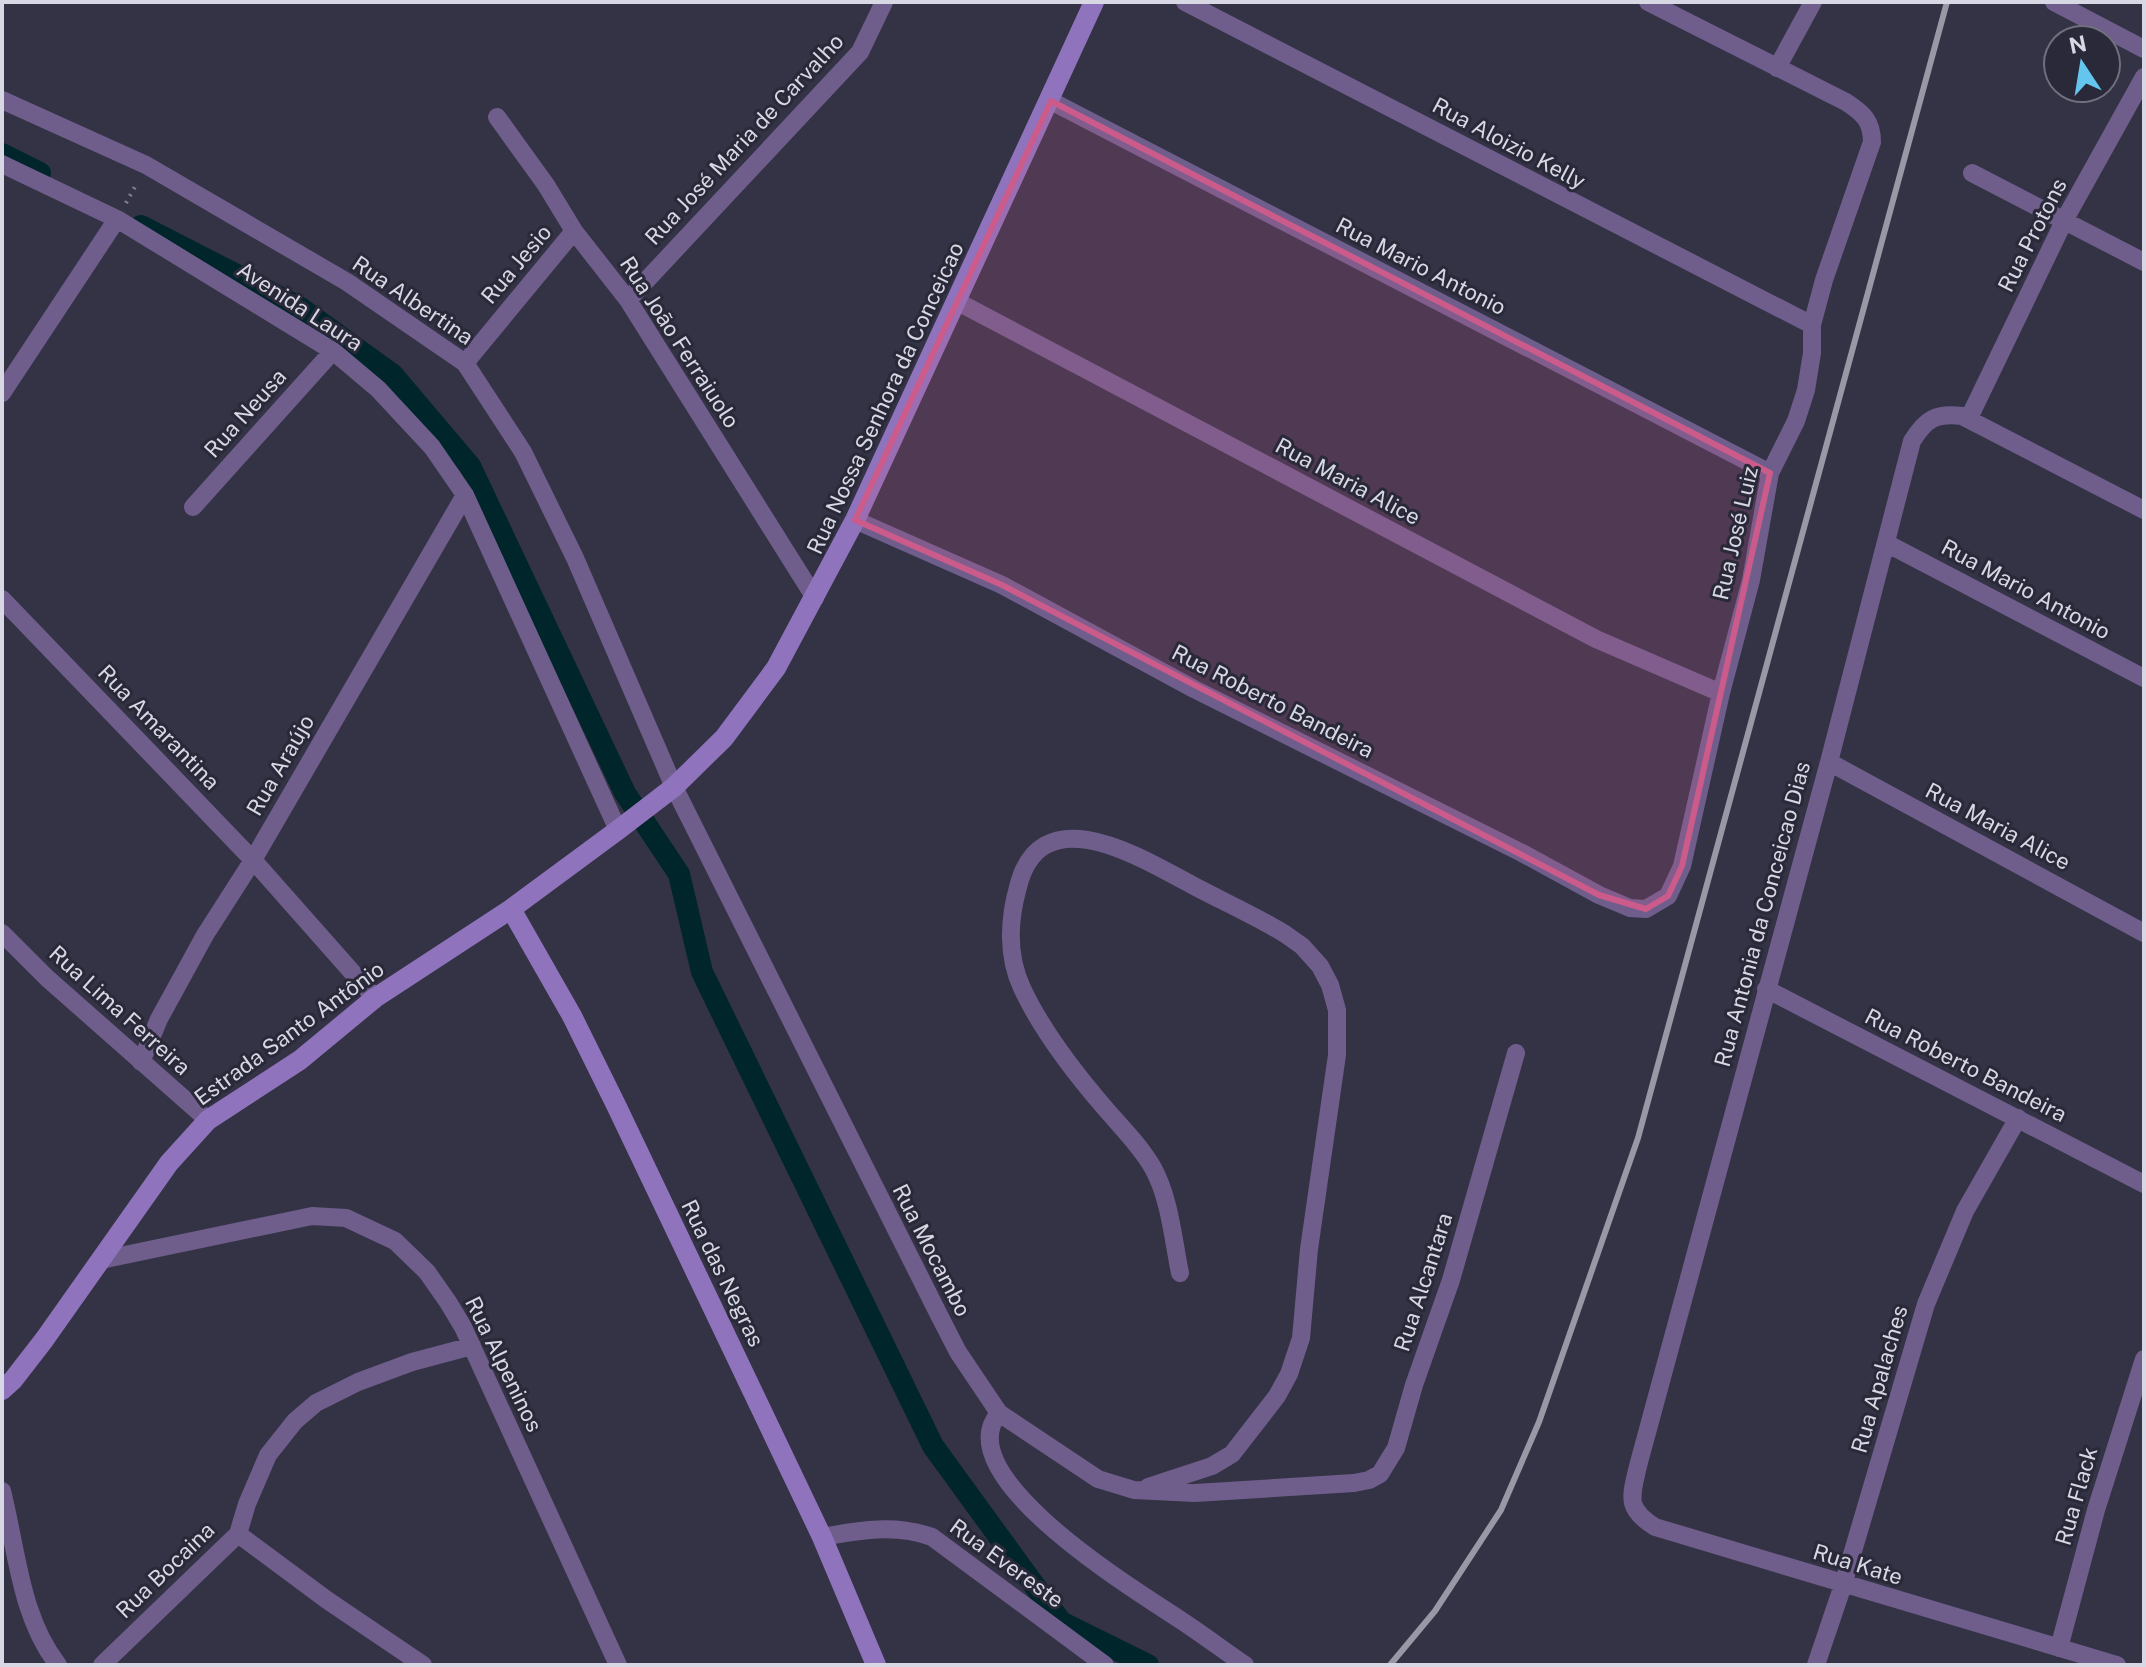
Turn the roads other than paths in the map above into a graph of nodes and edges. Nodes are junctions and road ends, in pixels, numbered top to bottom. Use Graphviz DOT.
graph roads {
  1 [pos="884,2"];
  2 [pos="1094,2"];
  3 [pos="1185,2"];
  4 [pos="1648,2"];
  5 [pos="1813,2"];
  6 [pos="2054,2"];
  7 [pos="2144,49"];
  8 [pos="1777,68"];
  9 [pos="2144,77"];
  10 [pos="2,100"];
  11 [pos="1051,101"];
  12 [pos="497,117"];
  13 [pos="2,164"];
  14 [pos="1972,173"];
  15 [pos="117,219"];
  16 [pos="2065,219"];
  17 [pos="574,231"];
  18 [pos="2144,262"];
  19 [pos="628,300"];
  20 [pos="958,302"];
  21 [pos="1812,325"];
  22 [pos="333,351"];
  23 [pos="465,363"];
  24 [pos="2,393"];
  25 [pos="1969,418"];
  26 [pos="1770,473"];
  27 [pos="465,495"];
  28 [pos="193,507"];
  29 [pos="2144,510"];
  30 [pos="855,520"];
  31 [pos="1886,543"];
  32 [pos="815,598"];
  33 [pos="2,599"];
  34 [pos="2144,678"];
  35 [pos="1721,693"];
  36 [pos="1829,762"];
  37 [pos="667,791"];
  38 [pos="626,823"];
  39 [pos="253,860"];
  40 [pos="1668,896"];
  41 [pos="511,909"];
  42 [pos="2,933"];
  43 [pos="2144,933"];
  44 [pos="1766,989"];
  45 [pos="375,998"];
  46 [pos="1516,1053"];
  47 [pos="141,1062"];
  48 [pos="2018,1118"];
  49 [pos="208,1120"];
  50 [pos="2144,1184"];
  51 [pos="101,1260"];
  52 [pos="1180,1273"];
  53 [pos="472,1346"];
  54 [pos="2144,1359"];
  55 [pos="2,1390"];
  56 [pos="999,1413"];
  57 [pos="1638,1466"];
  58 [pos="1332,1484"];
  59 [pos="1134,1490"];
  60 [pos="2,1491"];
  61 [pos="238,1534"];
  62 [pos="822,1537"];
  63 [pos="1843,1585"];
  64 [pos="2059,1648"];
  65 [pos="58,1665"];
  66 [pos="102,1665"];
  67 [pos="423,1665"];
  68 [pos="618,1665"];
  69 [pos="876,1665"];
  70 [pos="1105,1665"];
  71 [pos="1245,1665"];
  72 [pos="1816,1665"];
  73 [pos="2117,1665"];
  1 -- 19 [label="street, Rua José Maria de Carvalho"];
  2 -- 11 [label="main road, Rua Nossa Senhora da Conceicao"];
  3 -- 21 [label="street, Rua Aloizio Kelly"];
  4 -- 8 [label="street"];
  5 -- 8 [label="street"];
  6 -- 7 [label="street"];
  8 -- 21 [label="street, Rua José Luiz"];
  9 -- 16 [label="street, Rua Protons"];
  10 -- 23 [label="street, Rua Albertina"];
  11 -- 20 [label="main road, Rua Nossa Senhora da Conceicao"];
  11 -- 26 [label="street, Rua Mario Antonio"];
  12 -- 17 [label="street, Rua João Ferraiuolo"];
  13 -- 15 [label="street, Avenida Laura"];
  14 -- 16 [label="street"];
  15 -- 22 [label="street, Avenida Laura"];
  15 -- 24 [label="street"];
  16 -- 18 [label="street"];
  16 -- 25 [label="street, Rua Protons"];
  17 -- 19 [label="street, Rua João Ferraiuolo"];
  17 -- 23 [label="street, Rua Jesio"];
  19 -- 32 [label="street, Rua João Ferraiuolo"];
  20 -- 30 [label="main road, Rua Nossa Senhora da Conceicao"];
  20 -- 35 [label="street, Rua Maria Alice"];
  21 -- 26 [label="street, Rua José Luiz"];
  22 -- 27 [label="street, Avenida Laura"];
  22 -- 28 [label="street, Rua Neusa"];
  23 -- 37 [label="street, Rua Albertina"];
  25 -- 29 [label="street"];
  25 -- 31 [label="street, Rua Antonia da Conceicao Dias"];
  26 -- 35 [label="street, Rua José Luiz"];
  27 -- 38 [label="street, Avenida Laura"];
  27 -- 39 [label="street, Rua Araújo"];
  30 -- 32 [label="main road, Rua Nossa Senhora da Conceicao"];
  30 -- 40 [label="street, Rua Roberto Bandeira"];
  31 -- 34 [label="street, Rua Mario Antonio"];
  31 -- 36 [label="street, Rua Antonia da Conceicao Dias"];
  32 -- 37 [label="main road, Rua Nossa Senhora da Conceicao"];
  33 -- 39 [label="street, Rua Amarantina"];
  35 -- 40 [label="street, Rua José Luiz"];
  36 -- 43 [label="street, Rua Maria Alice"];
  36 -- 44 [label="street, Rua Antonia da Conceicao Dias"];
  37 -- 38 [label="main road, Estrada Santo Antônio"];
  37 -- 56 [label="street, Rua Mocambo"];
  38 -- 41 [label="main road, Estrada Santo Antônio"];
  39 -- 45 [label="street, Rua Amarantina"];
  39 -- 47 [label="street, Rua Araújo"];
  41 -- 45 [label="main road, Estrada Santo Antônio"];
  41 -- 62 [label="main road, Rua das Negras"];
  42 -- 47 [label="street, Rua Lima Ferreira"];
  44 -- 48 [label="street, Rua Roberto Bandeira"];
  44 -- 57 [label="street, Rua Antonia da Conceicao Dias"];
  45 -- 49 [label="main road, Estrada Santo Antônio"];
  46 -- 58 [label="street, Rua Alcantara"];
  47 -- 49 [label="street, Rua Lima Ferreira"];
  48 -- 50 [label="street, Rua Roberto Bandeira"];
  48 -- 63 [label="street, Rua Apalaches"];
  49 -- 51 [label="main road, Estrada Santo Antônio"];
  51 -- 53 [label="street, Rua Alpeninos"];
  51 -- 55 [label="main road, Estrada Santo Antônio"];
  52 -- 59 [label="street"];
  53 -- 61 [label="street, Rua Bocaina"];
  53 -- 68 [label="street, Rua Alpeninos"];
  54 -- 64 [label="street, Rua Flack"];
  56 -- 59 [label="street, Rua Mocambo"];
  56 -- 71 [label="street"];
  57 -- 63 [label="street, Rua Kate"];
  58 -- 59 [label="street, Rua Mocambo"];
  60 -- 65 [label="street"];
  61 -- 66 [label="street, Rua Bocaina"];
  61 -- 67 [label="street"];
  62 -- 69 [label="main road, Rua das Negras"];
  62 -- 70 [label="street, Rua Evereste"];
  63 -- 64 [label="street, Rua Kate"];
  63 -- 72 [label="street, Rua Apalaches"];
  64 -- 73 [label="street, Rua Kate"];
}
